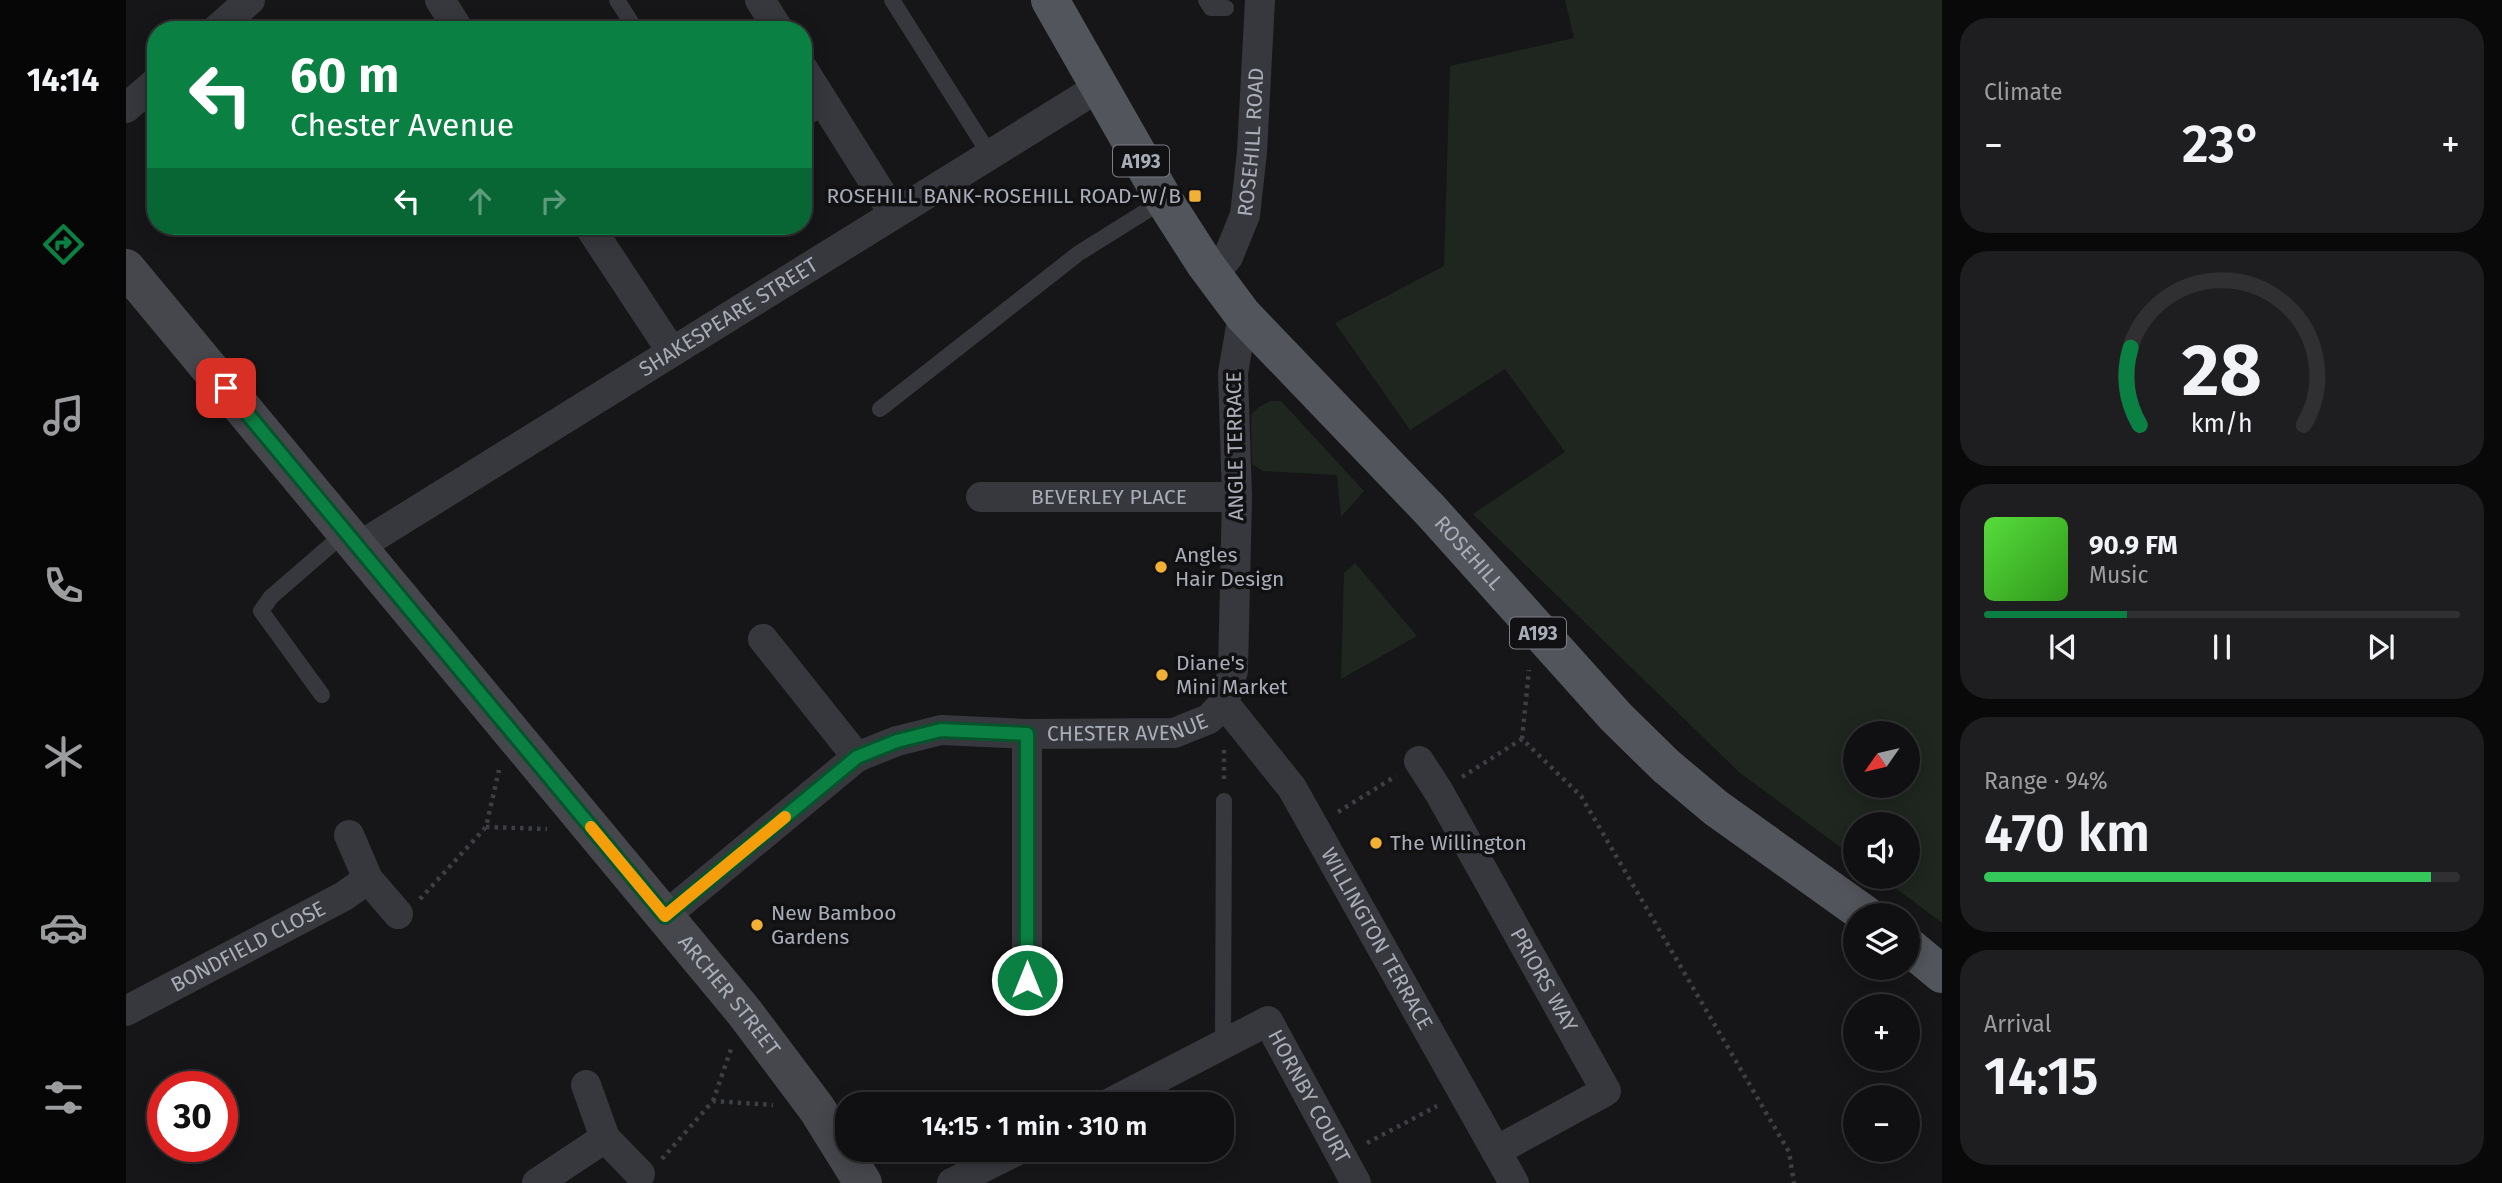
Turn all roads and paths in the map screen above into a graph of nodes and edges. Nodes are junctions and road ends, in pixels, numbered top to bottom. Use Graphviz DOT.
graph roads {
  1 [pos="250,0"];
  2 [pos="440,0"];
  3 [pos="617,0"];
  4 [pos="760,0"];
  5 [pos="892,0"];
  6 [pos="1051,0"];
  7 [pos="1206,0"];
  8 [pos="1261,0"];
  9 [pos="1226,8"];
  10 [pos="226,21"];
  11 [pos="454,21"];
  12 [pos="630,21"];
  13 [pos="773,21"];
  14 [pos="1099,87"];
  15 [pos="147,90"];
  16 [pos="126,108"];
  17 [pos="815,113"];
  18 [pos="990,155"];
  19 [pos="1164,200"];
  20 [pos="894,215"];
  21 [pos="595,235"];
  22 [pos="126,268"];
  23 [pos="1213,275"];
  24 [pos="1243,315"];
  25 [pos="672,352"];
  26 [pos="880,409"];
  27 [pos="981,497"];
  28 [pos="1237,497"];
  29 [pos="352,540"];
  30 [pos="1534,628"];
  31 [pos="763,639"];
  32 [pos="322,695"];
  33 [pos="1224,703"];
  34 [pos="509,729"];
  35 [pos="1027,734"];
  36 [pos="1522,739"];
  37 [pos="857,757"];
  38 [pos="1419,761"];
  39 [pos="1439,792"];
  40 [pos="1224,801"];
  41 [pos="1314,827"];
  42 [pos="594,830"];
  43 [pos="349,835"];
  44 [pos="368,879"];
  45 [pos="1849,903"];
  46 [pos="398,914"];
  47 [pos="665,916"];
  48 [pos="1920,956"];
  49 [pos="1942,974"];
  50 [pos="1027,980"];
  51 [pos="126,1011"];
  52 [pos="745,1013"];
  53 [pos="1223,1045"];
  54 [pos="586,1085"];
  55 [pos="1131,1092"];
  56 [pos="1463,1093"];
  57 [pos="713,1101"];
  58 [pos="817,1109"];
  59 [pos="605,1138"];
  60 [pos="1496,1151"];
  61 [pos="1342,1156"];
  62 [pos="994,1162"];
  63 [pos="649,1168"];
  64 [pos="537,1183"];
  65 [pos="863,1183"];
  66 [pos="953,1183"];
  67 [pos="1356,1183"];
  68 [pos="1514,1183"];
  69 [pos="1794,1183"];
  1 -- 10 [label="street"];
  2 -- 11 [label="street"];
  3 -- 12 [label="lane"];
  4 -- 13 [label="street"];
  5 -- 18 [label="lane"];
  6 -- 14 [label="main road, A193"];
  7 -- 9 [label="lane"];
  8 -- 23 [label="street, ROSEHILL ROAD"];
  14 -- 18 [label="street, SHAKESPEARE STREET"];
  14 -- 19 [label="main road, A193"];
  15 -- 16 [label="street"];
  17 -- 20 [label="street"];
  18 -- 20 [label="street, SHAKESPEARE STREET"];
  19 -- 23 [label="main road, A193"];
  19 -- 26 [label="lane"];
  20 -- 25 [label="street, SHAKESPEARE STREET"];
  21 -- 25 [label="street"];
  22 -- 29 [label="main road, ARCHER STREET"];
  23 -- 24 [label="main road, A193"];
  24 -- 28 [label="street, ANGLE TERRACE"];
  24 -- 30 [label="main road, ROSEHILL / A193"];
  25 -- 29 [label="street, SHAKESPEARE STREET"];
  27 -- 28 [label="street, BEVERLEY PLACE"];
  28 -- 33 [label="street, ANGLE TERRACE"];
  29 -- 32 [label="lane"];
  29 -- 34 [label="main road, ARCHER STREET"];
  30 -- 36 [label="path"];
  30 -- 45 [label="main road, ROSEHILL / A193"];
  31 -- 37 [label="street"];
  33 -- 35 [label="street, CHESTER AVENUE"];
  33 -- 41 [label="street, WILLINGTON TERRACE"];
  34 -- 42 [label="main road, ARCHER STREET"];
  34 -- 42 [label="path"];
  35 -- 37 [label="street, CHESTER AVENUE"];
  35 -- 50 [label="street"];
  36 -- 39 [label="path"];
  36 -- 69 [label="path"];
  37 -- 47 [label="street, CHESTER AVENUE"];
  38 -- 39 [label="street, PRIORS WAY"];
  38 -- 41 [label="path"];
  39 -- 60 [label="street, PRIORS WAY"];
  40 -- 53 [label="lane"];
  41 -- 56 [label="street, WILLINGTON TERRACE"];
  42 -- 47 [label="main road, ARCHER STREET"];
  43 -- 44 [label="street"];
  44 -- 46 [label="street"];
  44 -- 51 [label="street, BONDFIELD CLOSE"];
  47 -- 52 [label="main road, ARCHER STREET"];
  48 -- 49 [label="main road"];
  52 -- 57 [label="path"];
  52 -- 58 [label="main road, ARCHER STREET"];
  53 -- 55 [label="street, HORNBY COURT"];
  53 -- 61 [label="street, HORNBY COURT"];
  54 -- 59 [label="street"];
  56 -- 60 [label="street, WILLINGTON TERRACE"];
  56 -- 61 [label="path"];
  57 -- 58 [label="path"];
  57 -- 63 [label="path"];
  58 -- 65 [label="main road, ARCHER STREET"];
  59 -- 63 [label="street"];
  59 -- 64 [label="street"];
  60 -- 68 [label="street, WILLINGTON TERRACE"];
  61 -- 67 [label="street, HORNBY COURT"];
  62 -- 66 [label="street"];
}
